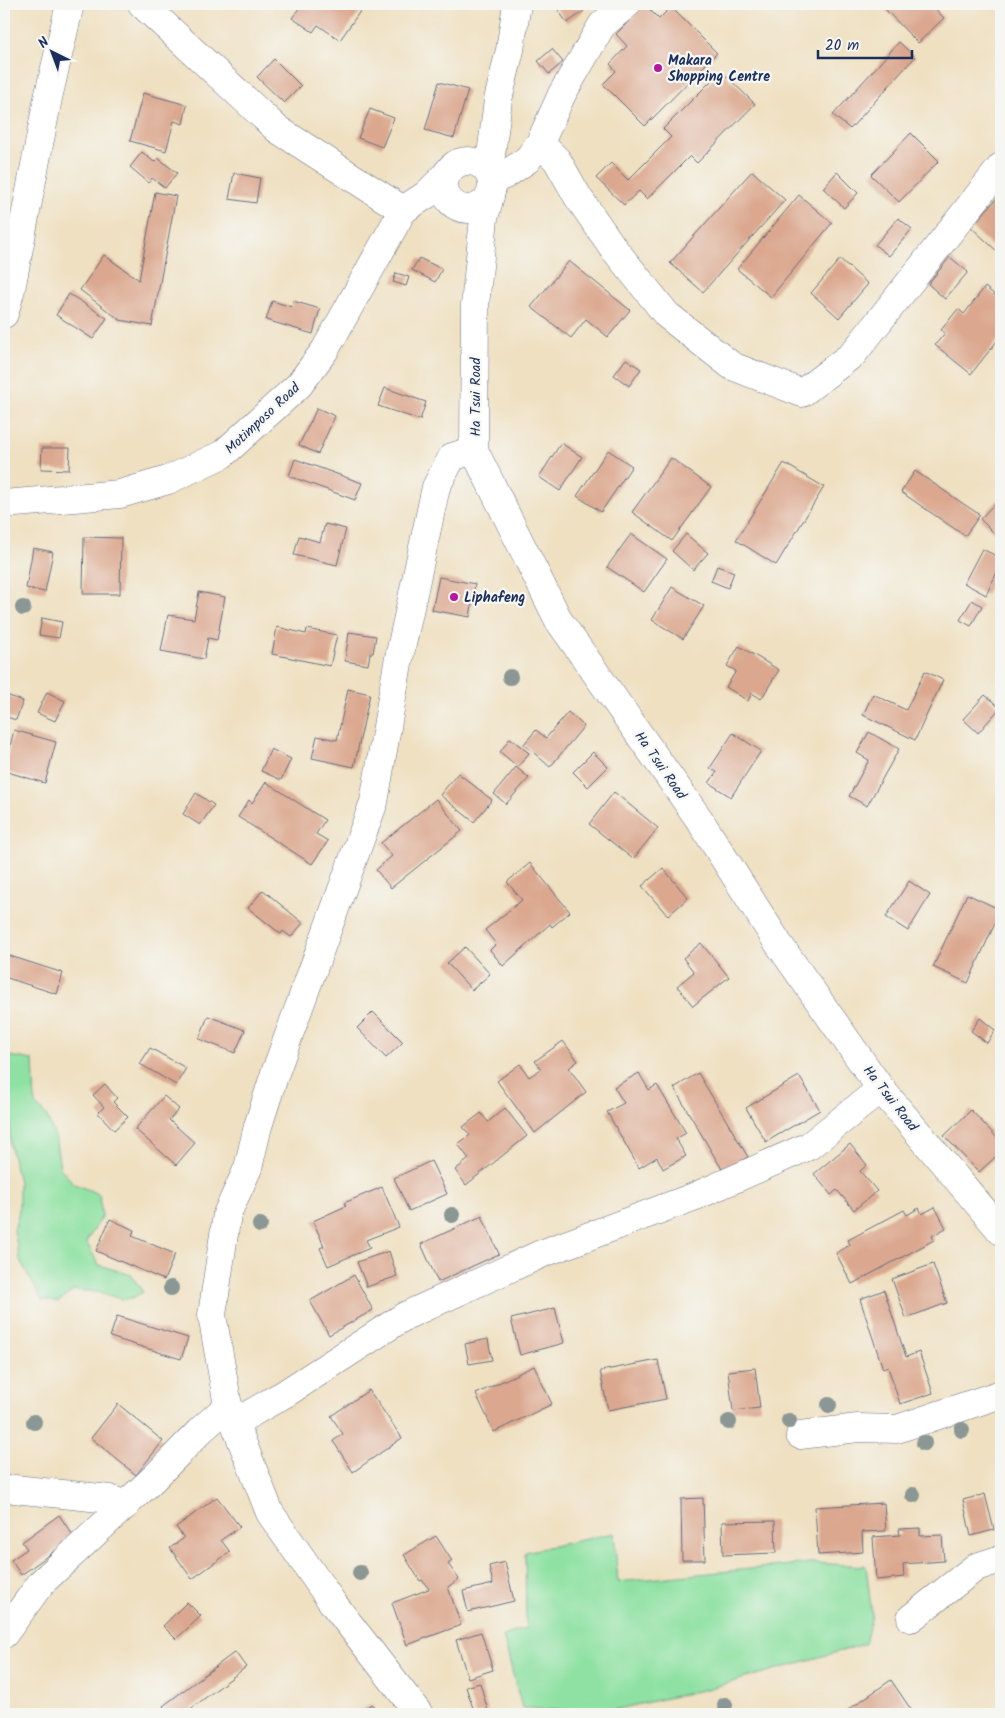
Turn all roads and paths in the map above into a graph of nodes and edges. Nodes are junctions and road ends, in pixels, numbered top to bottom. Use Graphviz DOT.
graph roads {
  1 [pos="70,4"];
  2 [pos="142,4"];
  3 [pos="517,4"];
  4 [pos="627,4"];
  5 [pos="498,100"];
  6 [pos="540,143"];
  7 [pos="1001,167"];
  8 [pos="455,168"];
  9 [pos="490,183"];
  10 [pos="426,195"];
  11 [pos="454,205"];
  12 [pos="403,210"];
  13 [pos="482,240"];
  14 [pos="4,314"];
  15 [pos="474,450"];
  16 [pos="4,504"];
  17 [pos="881,1089"];
  18 [pos="1001,1231"];
  19 [pos="1001,1394"];
  20 [pos="232,1414"];
  21 [pos="800,1435"];
  22 [pos="14,1489"];
  23 [pos="126,1505"];
  24 [pos="1001,1559"];
  25 [pos="911,1618"];
  26 [pos="4,1634"];
  27 [pos="419,1714"];
  1 -- 14 [label="street"];
  2 -- 12 [label="street"];
  3 -- 5 [label="street, Ha Tsui Road"];
  4 -- 6 [label="street"];
  5 -- 8 [label="street, Ha Tsui Road"];
  5 -- 9 [label="street, Ha Tsui Road"];
  6 -- 7 [label="street"];
  6 -- 9 [label="street"];
  8 -- 9 [label="street"];
  8 -- 10 [label="street, Motimposo Road"];
  8 -- 11 [label="street"];
  9 -- 11 [label="street"];
  9 -- 13 [label="street, Ha Tsui Road"];
  10 -- 11 [label="street"];
  10 -- 12 [label="street, Motimposo Road"];
  11 -- 13 [label="street"];
  12 -- 16 [label="street, Motimposo Road"];
  13 -- 15 [label="street, Ha Tsui Road"];
  15 -- 17 [label="street, Ha Tsui Road"];
  15 -- 20 [label="street"];
  17 -- 18 [label="street, Ha Tsui Road"];
  17 -- 20 [label="street"];
  19 -- 21 [label="street"];
  20 -- 23 [label="street"];
  20 -- 27 [label="street"];
  22 -- 23 [label="street"];
  23 -- 26 [label="street"];
  24 -- 25 [label="street"];
}
